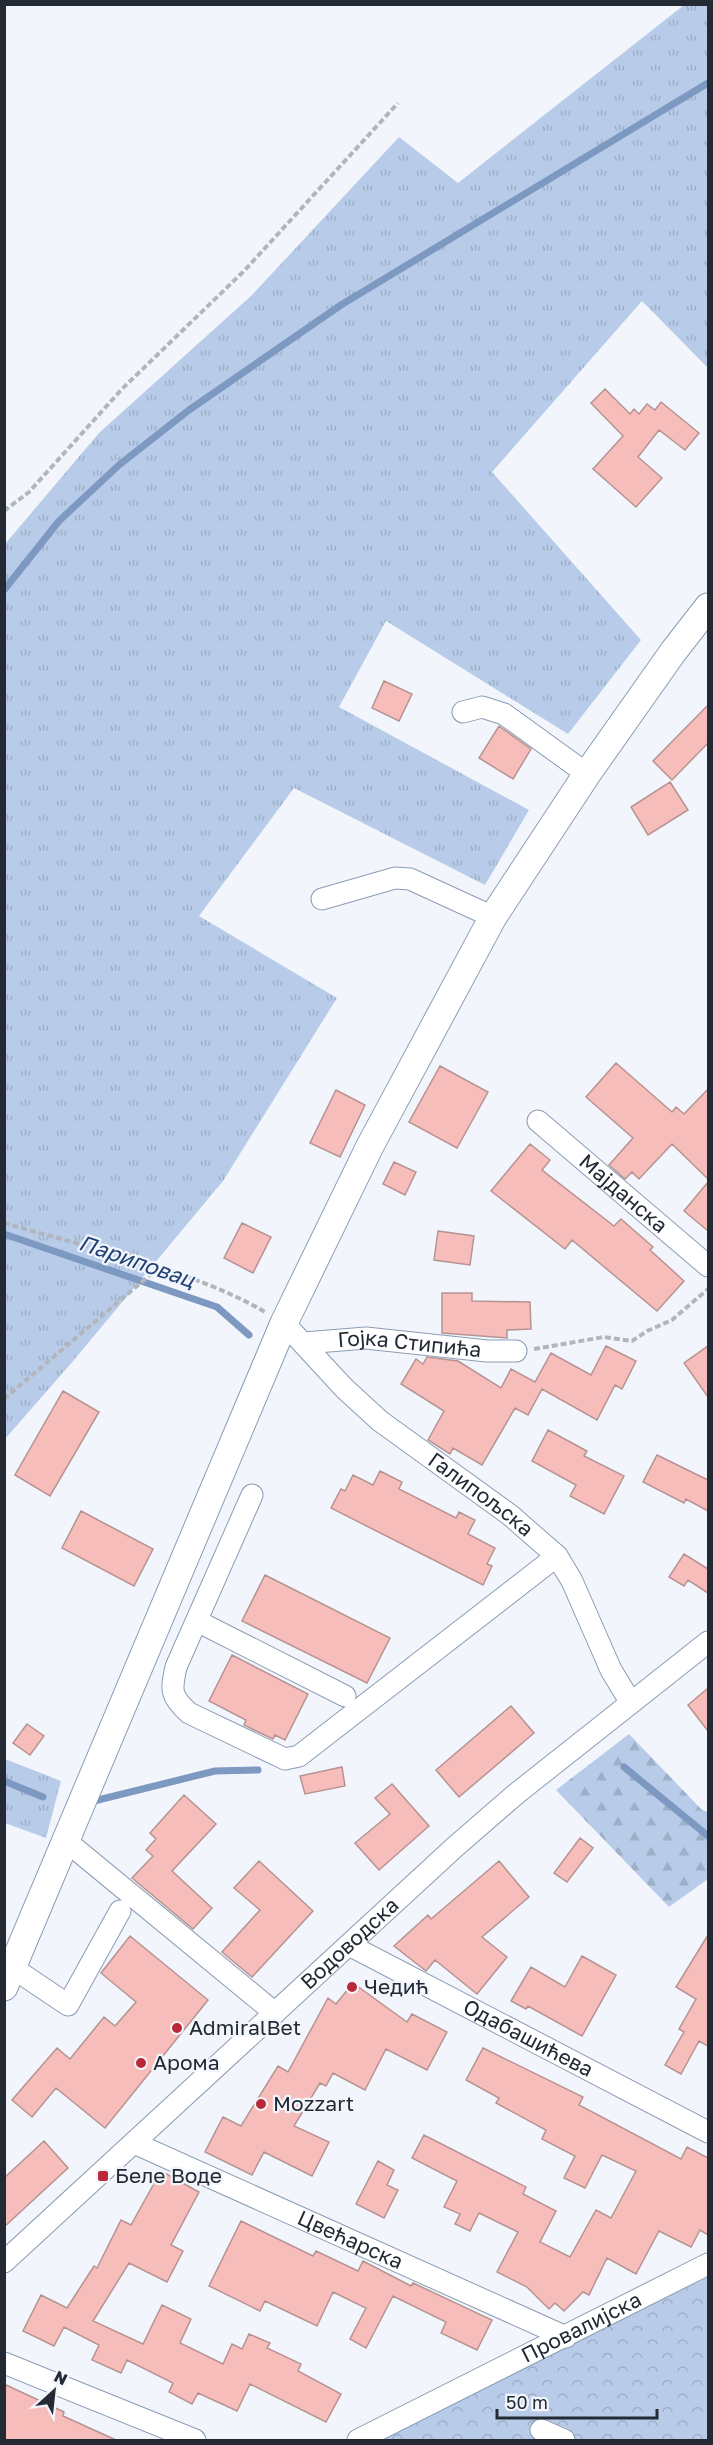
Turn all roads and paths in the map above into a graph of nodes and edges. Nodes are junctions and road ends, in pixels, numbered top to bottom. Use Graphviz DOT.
graph roads {
  1 [pos="398,103"];
  2 [pos="4,511"];
  3 [pos="708,607"];
  4 [pos="463,712"];
  5 [pos="587,774"];
  6 [pos="322,899"];
  7 [pos="493,917"];
  8 [pos="538,1121"];
  9 [pos="4,1223"];
  10 [pos="708,1266"];
  11 [pos="157,1268"];
  12 [pos="708,1289"];
  13 [pos="284,1323"];
  14 [pos="304,1343"];
  15 [pos="516,1351"];
  16 [pos="4,1399"];
  17 [pos="252,1495"];
  18 [pos="558,1556"];
  19 [pos="197,1621"];
  20 [pos="708,1642"];
  21 [pos="345,1696"];
  22 [pos="631,1703"];
  23 [pos="66,1841"];
  24 [pos="120,1911"];
  25 [pos="349,1945"];
  26 [pos="9,1977"];
  27 [pos="275,2013"];
  28 [pos="708,2132"];
  29 [pos="135,2143"];
  30 [pos="4,2262"];
  31 [pos="708,2264"];
  32 [pos="566,2337"];
  33 [pos="4,2363"];
  34 [pos="541,2430"];
  35 [pos="195,2440"];
  36 [pos="358,2440"];
  37 [pos="564,2440"];
  1 -- 2 [label="path"];
  3 -- 5 [label="main road"];
  4 -- 5 [label="street"];
  5 -- 7 [label="main road"];
  6 -- 7 [label="street"];
  7 -- 13 [label="main road"];
  8 -- 10 [label="street, Мајданска"];
  9 -- 11 [label="path"];
  11 -- 13 [label="path"];
  11 -- 16 [label="path"];
  12 -- 15 [label="path"];
  13 -- 14 [label="street, Галипољска"];
  13 -- 23 [label="main road"];
  14 -- 15 [label="street, Гојка Стипића"];
  14 -- 18 [label="street, Галипољска"];
  17 -- 19 [label="street"];
  18 -- 19 [label="street"];
  18 -- 22 [label="street, Галипољска"];
  19 -- 21 [label="street"];
  20 -- 22 [label="street, Водоводска"];
  22 -- 25 [label="street, Водоводска"];
  23 -- 26 [label="main road"];
  23 -- 27 [label="street"];
  24 -- 26 [label="street"];
  25 -- 27 [label="street, Водоводска"];
  25 -- 28 [label="street, Одабашићева"];
  27 -- 29 [label="street, Водоводска"];
  29 -- 30 [label="street, Водоводска"];
  29 -- 32 [label="street, Цвећарска"];
  31 -- 32 [label="street, Провалијска"];
  32 -- 36 [label="street, Провалијска"];
  33 -- 35 [label="street"];
  34 -- 37 [label="street"];
}
